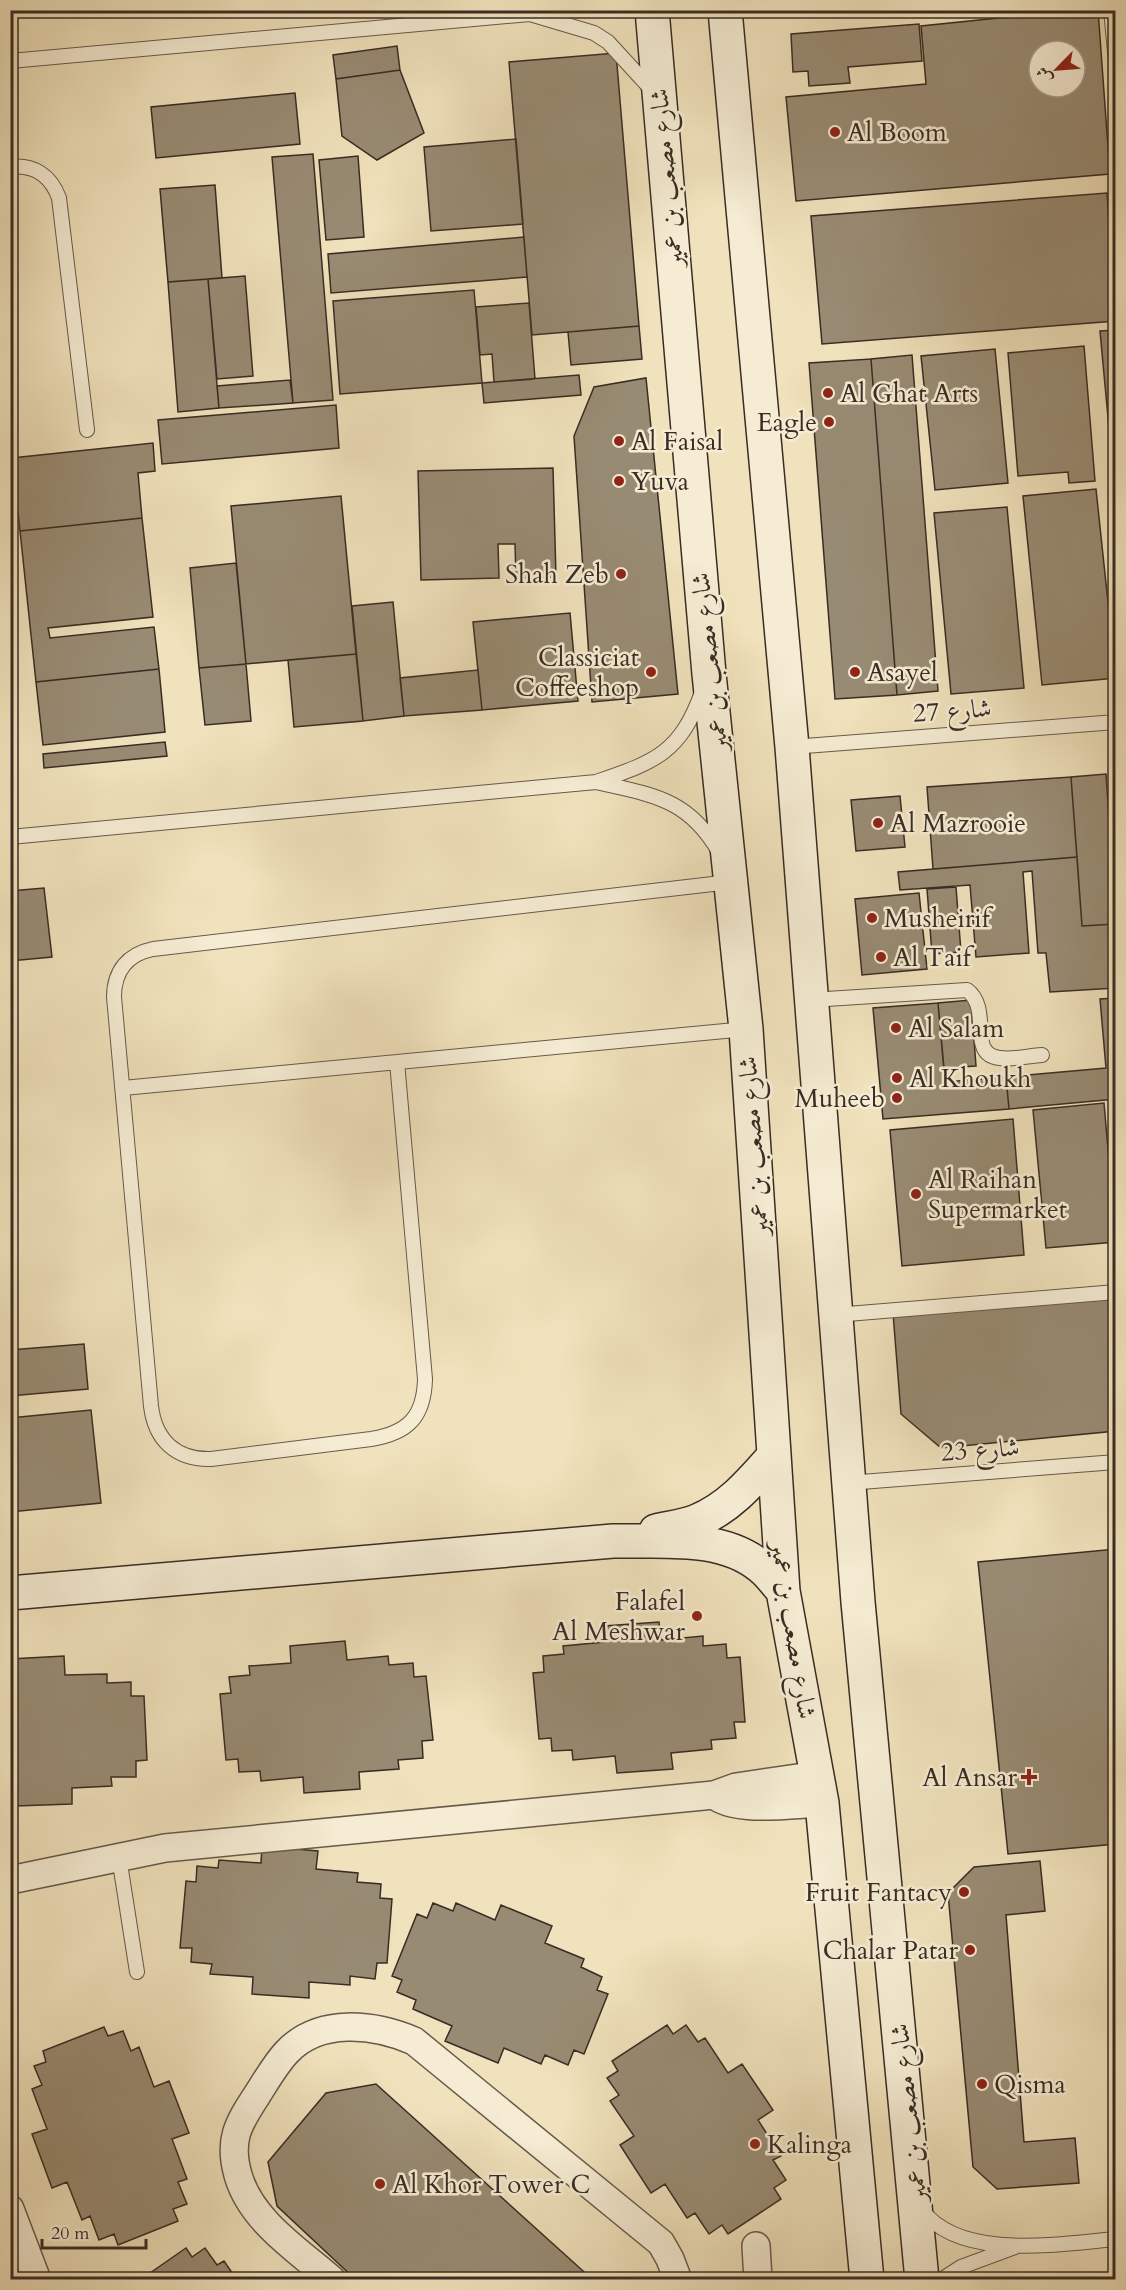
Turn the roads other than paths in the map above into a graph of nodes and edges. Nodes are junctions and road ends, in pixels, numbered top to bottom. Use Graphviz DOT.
graph roads {
  1 [pos="652,10"];
  2 [pos="725,10"];
  3 [pos="1111,10"];
  4 [pos="535,12"];
  5 [pos="10,61"];
  6 [pos="1116,62"];
  7 [pos="659,97"];
  8 [pos="10,167"];
  9 [pos="87,430"];
  10 [pos="709,674"];
  11 [pos="1116,722"];
  12 [pos="792,747"];
  13 [pos="596,782"];
  14 [pos="10,837"];
  15 [pos="732,878"];
  16 [pos="811,1000"];
  17 [pos="746,1029"];
  18 [pos="1042,1055"];
  19 [pos="396,1062"];
  20 [pos="123,1088"];
  21 [pos="1116,1292"];
  22 [pos="835,1315"];
  23 [pos="773,1457"];
  24 [pos="1116,1462"];
  25 [pos="848,1483"];
  26 [pos="613,1540"];
  27 [pos="783,1591"];
  28 [pos="10,1593"];
  29 [pos="820,1789"];
  30 [pos="119,1857"];
  31 [pos="10,1880"];
  32 [pos="137,1972"];
  33 [pos="917,2204"];
  34 [pos="10,2209"];
  35 [pos="1116,2239"];
  36 [pos="756,2247"];
  37 [pos="1015,2247"];
  38 [pos="37,2280"];
  39 [pos="332,2280"];
  40 [pos="678,2280"];
  41 [pos="758,2280"];
  42 [pos="867,2280"];
  43 [pos="922,2280"];
  44 [pos="942,2280"];
  1 -- 7 [label="street, شارع مصعب بن عمير"];
  2 -- 12 [label="street, شارع مصعب بن عمير"];
  3 -- 6 [label="lane"];
  4 -- 5 [label="lane"];
  4 -- 7 [label="lane"];
  7 -- 10 [label="street, شارع مصعب بن عمير"];
  8 -- 9 [label="lane"];
  10 -- 13 [label="lane"];
  10 -- 15 [label="street, شارع مصعب بن عمير"];
  11 -- 12 [label="lane, شارع 27"];
  12 -- 16 [label="street, شارع مصعب بن عمير"];
  13 -- 14 [label="lane"];
  13 -- 15 [label="lane"];
  15 -- 17 [label="street, شارع مصعب بن عمير"];
  15 -- 20 [label="lane"];
  16 -- 18 [label="lane"];
  16 -- 22 [label="street, شارع مصعب بن عمير"];
  17 -- 19 [label="lane"];
  17 -- 23 [label="street, شارع مصعب بن عمير"];
  19 -- 20 [label="lane"];
  19 -- 20 [label="lane"];
  21 -- 22 [label="lane"];
  22 -- 25 [label="street, شارع مصعب بن عمير"];
  23 -- 26 [label="street"];
  23 -- 27 [label="street, شارع مصعب بن عمير"];
  24 -- 25 [label="lane, شارع 23"];
  25 -- 33 [label="street, شارع مصعب بن عمير"];
  26 -- 27 [label="street"];
  26 -- 28 [label="street"];
  27 -- 29 [label="street, شارع مصعب بن عمير"];
  29 -- 30 [label="street"];
  29 -- 42 [label="street, شارع مصعب بن عمير"];
  30 -- 31 [label="street"];
  30 -- 32 [label="lane"];
  33 -- 37 [label="lane"];
  33 -- 43 [label="street, شارع مصعب بن عمير"];
  34 -- 38 [label="street"];
  35 -- 37 [label="lane"];
  36 -- 41 [label="street"];
  37 -- 44 [label="lane"];
  39 -- 40 [label="street"];
}
